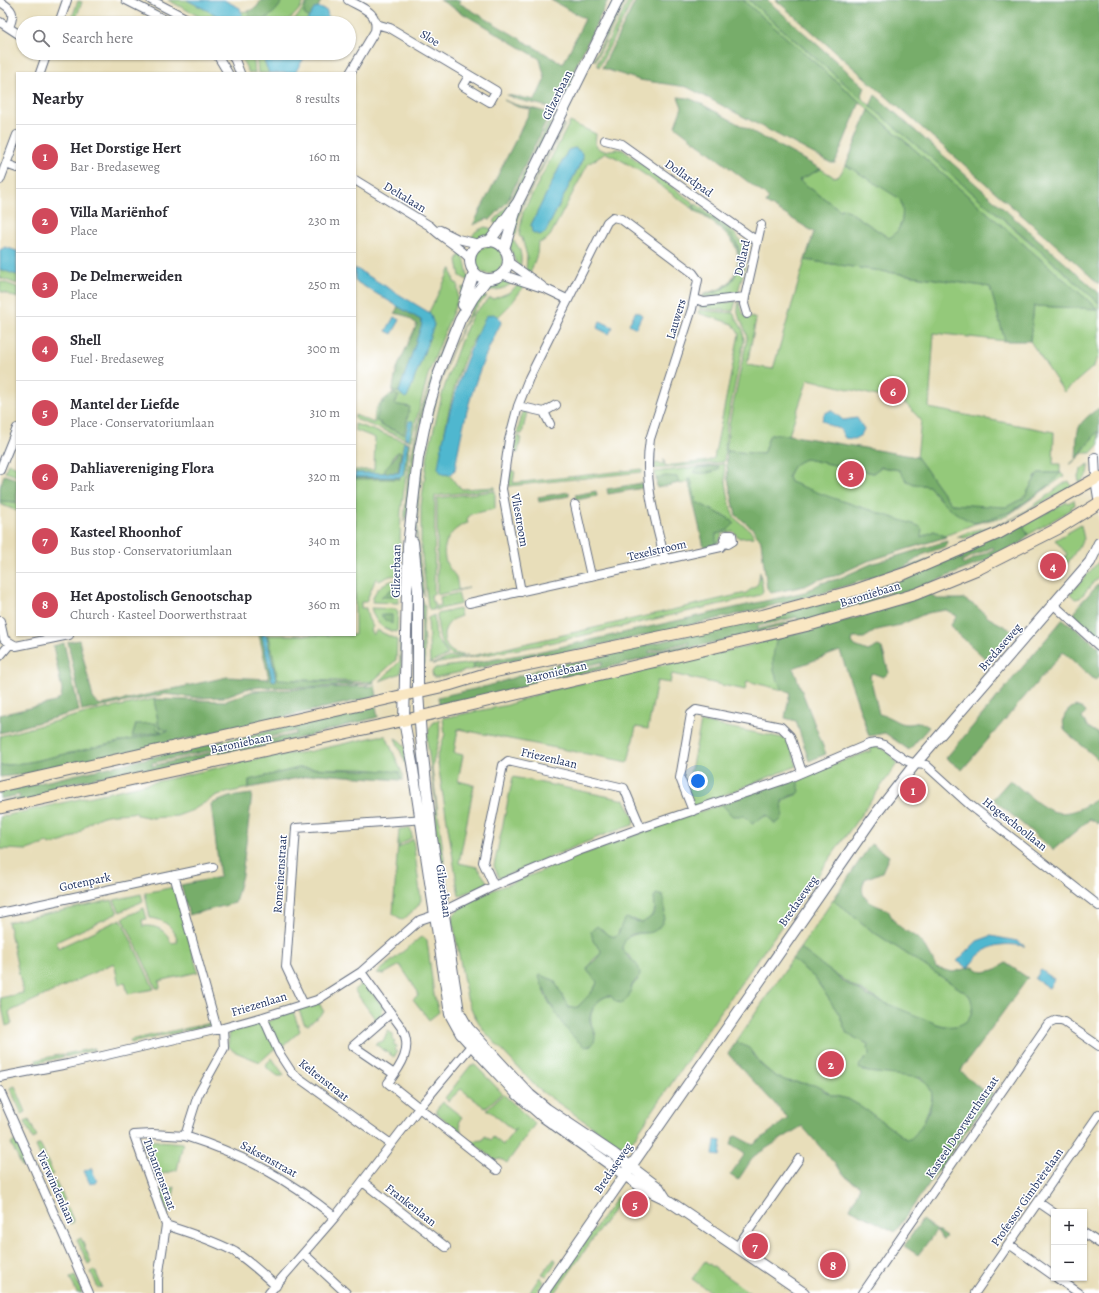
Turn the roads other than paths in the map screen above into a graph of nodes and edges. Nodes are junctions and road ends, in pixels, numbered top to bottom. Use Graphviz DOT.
graph roads {
  1 [pos="67,0"];
  2 [pos="126,0"];
  3 [pos="151,0"];
  4 [pos="348,0"];
  5 [pos="618,0"];
  6 [pos="0,2"];
  7 [pos="61,16"];
  8 [pos="157,16"];
  9 [pos="182,16"];
  10 [pos="0,22"];
  11 [pos="376,24"];
  12 [pos="9,27"];
  13 [pos="16,32"];
  14 [pos="45,60"];
  15 [pos="220,60"];
  16 [pos="235,60"];
  17 [pos="40,72"];
  18 [pos="227,72"];
  19 [pos="240,72"];
  20 [pos="351,72"];
  21 [pos="469,76"];
  22 [pos="16,138"];
  23 [pos="605,140"];
  24 [pos="6,164"];
  25 [pos="16,168"];
  26 [pos="0,180"];
  27 [pos="356,182"];
  28 [pos="518,202"];
  29 [pos="761,225"];
  30 [pos="430,226"];
  31 [pos="757,241"];
  32 [pos="490,242"];
  33 [pos="479,244"];
  34 [pos="504,249"];
  35 [pos="470,259"];
  36 [pos="507,261"];
  37 [pos="474,273"];
  38 [pos="501,274"];
  39 [pos="487,279"];
  40 [pos="546,289"];
  41 [pos="746,297"];
  42 [pos="567,299"];
  43 [pos="695,299"];
  44 [pos="747,314"];
  45 [pos="460,320"];
  46 [pos="556,405"];
  47 [pos="518,406"];
  48 [pos="544,412"];
  49 [pos="550,424"];
  50 [pos="16,430"];
  51 [pos="1095,457"];
  52 [pos="0,470"];
  53 [pos="1097,478"];
  54 [pos="1099,498"];
  55 [pos="1099,503"];
  56 [pos="575,505"];
  57 [pos="411,533"];
  58 [pos="725,542"];
  59 [pos="1099,544"];
  60 [pos="666,560"];
  61 [pos="591,576"];
  62 [pos="521,592"];
  63 [pos="469,603"];
  64 [pos="1054,605"];
  65 [pos="0,621"];
  66 [pos="65,636"];
  67 [pos="10,644"];
  68 [pos="1099,646"];
  69 [pos="0,656"];
  70 [pos="418,692"];
  71 [pos="405,695"];
  72 [pos="420,717"];
  73 [pos="404,721"];
  74 [pos="915,764"];
  75 [pos="802,772"];
  76 [pos="0,786"];
  77 [pos="0,808"];
  78 [pos="693,811"];
  79 [pos="425,819"];
  80 [pos="641,828"];
  81 [pos="213,866"];
  82 [pos="174,875"];
  83 [pos="494,886"];
  84 [pos="1099,906"];
  85 [pos="0,913"];
  86 [pos="439,913"];
  87 [pos="361,972"];
  88 [pos="303,1003"];
  89 [pos="391,1013"];
  90 [pos="263,1017"];
  91 [pos="220,1028"];
  92 [pos="474,1042"];
  93 [pos="1099,1046"];
  94 [pos="394,1074"];
  95 [pos="0,1077"];
  96 [pos="0,1091"];
  97 [pos="419,1108"];
  98 [pos="1099,1114"];
  99 [pos="185,1136"];
  100 [pos="391,1144"];
  101 [pos="799,1159"];
  102 [pos="497,1170"];
  103 [pos="627,1170"];
  104 [pos="363,1182"];
  105 [pos="1038,1202"];
  106 [pos="1051,1211"];
  107 [pos="335,1217"];
  108 [pos="166,1225"];
  109 [pos="1087,1235"];
  110 [pos="1099,1243"];
  111 [pos="1009,1244"];
  112 [pos="446,1247"];
  113 [pos="738,1247"];
  114 [pos="304,1254"];
  115 [pos="1051,1274"];
  116 [pos="1061,1281"];
  117 [pos="276,1286"];
  118 [pos="89,1293"];
  119 [pos="158,1293"];
  120 [pos="269,1293"];
  121 [pos="346,1293"];
  122 [pos="542,1293"];
  123 [pos="804,1293"];
  124 [pos="863,1293"];
  125 [pos="975,1293"];
  126 [pos="1079,1293"];
  1 -- 7 [label="street"];
  2 -- 8 [label="street"];
  3 -- 9 [label="street"];
  4 -- 11 [label="street"];
  5 -- 28 [label="street, Gilzerbaan"];
  6 -- 12 [label="street"];
  10 -- 12 [label="street"];
  11 -- 20 [label="street"];
  11 -- 21 [label="street, Sloe"];
  12 -- 13 [label="street"];
  14 -- 17 [label="street"];
  15 -- 18 [label="street"];
  16 -- 19 [label="street"];
  22 -- 24 [label="street"];
  23 -- 31 [label="street, Dollardpad"];
  24 -- 25 [label="street"];
  24 -- 26 [label="street"];
  27 -- 30 [label="street, Deltalaan"];
  28 -- 32 [label="street, Gilzerbaan"];
  28 -- 34 [label="street, Gilzerbaan"];
  29 -- 31 [label="street, Dollard"];
  30 -- 33 [label="street, Deltalaan"];
  30 -- 35 [label="street, Deltalaan"];
  31 -- 41 [label="street, Dollard"];
  32 -- 33 [label="street"];
  32 -- 34 [label="street"];
  33 -- 35 [label="street"];
  34 -- 36 [label="street"];
  35 -- 37 [label="street"];
  36 -- 38 [label="street"];
  36 -- 40 [label="street"];
  37 -- 39 [label="street"];
  37 -- 45 [label="street, Gilzerbaan"];
  38 -- 39 [label="street"];
  38 -- 40 [label="street"];
  39 -- 45 [label="street, Gilzerbaan"];
  40 -- 42 [label="street"];
  41 -- 43 [label="street"];
  41 -- 44 [label="street, Dollard"];
  42 -- 43 [label="street, Lauwers"];
  42 -- 47 [label="street, Vliestroom"];
  43 -- 60 [label="street, Lauwers"];
  45 -- 57 [label="street, Gilzerbaan"];
  46 -- 48 [label="street"];
  47 -- 48 [label="street"];
  47 -- 62 [label="street, Vliestroom"];
  48 -- 49 [label="street"];
  50 -- 52 [label="street"];
  51 -- 53 [label="street"];
  53 -- 54 [label="street"];
  53 -- 70 [label="main road, Baroniebaan"];
  55 -- 72 [label="main road, Baroniebaan"];
  56 -- 61 [label="street"];
  57 -- 70 [label="street, Gilzerbaan"];
  57 -- 71 [label="street, Gilzerbaan"];
  58 -- 60 [label="street, Texelstroom"];
  59 -- 64 [label="street, Bredaseweg"];
  60 -- 61 [label="street, Texelstroom"];
  61 -- 62 [label="street, Texelstroom"];
  62 -- 63 [label="street, Texelstroom"];
  64 -- 68 [label="street"];
  64 -- 74 [label="street, Bredaseweg"];
  65 -- 67 [label="street"];
  66 -- 67 [label="street"];
  67 -- 69 [label="street"];
  70 -- 71 [label="main road, Baroniebaan"];
  70 -- 72 [label="street, Gilzerbaan"];
  71 -- 73 [label="street, Gilzerbaan"];
  71 -- 76 [label="main road, Baroniebaan"];
  72 -- 73 [label="main road, Baroniebaan"];
  72 -- 79 [label="street, Gilzerbaan"];
  73 -- 77 [label="main road, Baroniebaan"];
  73 -- 79 [label="street, Gilzerbaan"];
  74 -- 75 [label="street, Friezenlaan"];
  74 -- 84 [label="street, Hogeschoollaan"];
  74 -- 103 [label="street, Bredaseweg"];
  75 -- 78 [label="street, Friezenlaan"];
  75 -- 78 [label="street"];
  78 -- 80 [label="street, Friezenlaan"];
  79 -- 86 [label="street, Gilzerbaan"];
  79 -- 88 [label="street, Romeinenstraat"];
  80 -- 83 [label="street, Friezenlaan"];
  80 -- 83 [label="street, Friezenlaan"];
  81 -- 82 [label="street, Gotenpark"];
  82 -- 85 [label="street, Gotenpark"];
  82 -- 91 [label="street"];
  83 -- 86 [label="street, Friezenlaan"];
  86 -- 87 [label="street, Friezenlaan"];
  86 -- 92 [label="street, Gilzerbaan"];
  87 -- 88 [label="street, Friezenlaan"];
  87 -- 89 [label="street"];
  88 -- 90 [label="street, Friezenlaan"];
  89 -- 94 [label="street"];
  89 -- 94 [label="street"];
  90 -- 91 [label="street, Friezenlaan"];
  90 -- 100 [label="street, Keltenstraat"];
  91 -- 95 [label="street, Friezenlaan"];
  91 -- 99 [label="street"];
  92 -- 97 [label="street"];
  92 -- 103 [label="street, Gilzerbaan"];
  93 -- 124 [label="street, Kasteel Doorwerthstraat"];
  94 -- 97 [label="street"];
  96 -- 118 [label="street, Vierwindenlaan"];
  97 -- 100 [label="street"];
  97 -- 102 [label="street"];
  98 -- 105 [label="street, Professor Gimbrèrelaan"];
  99 -- 107 [label="street, Saksenstraat"];
  99 -- 108 [label="street, Tubantenstraat"];
  100 -- 104 [label="street"];
  101 -- 113 [label="street"];
  103 -- 113 [label="street, Gilzerbaan"];
  103 -- 122 [label="street, Bredaseweg"];
  104 -- 107 [label="street"];
  104 -- 112 [label="street, Frankenlaan"];
  105 -- 106 [label="street"];
  105 -- 111 [label="street, Professor Gimbrèrelaan"];
  107 -- 114 [label="street"];
  108 -- 117 [label="street"];
  108 -- 119 [label="street, Tubantenstraat"];
  109 -- 110 [label="street"];
  111 -- 115 [label="street"];
  111 -- 125 [label="street, Professor Gimbrèrelaan"];
  113 -- 123 [label="street, Gilzerbaan"];
  114 -- 117 [label="street"];
  114 -- 121 [label="street"];
  116 -- 126 [label="street"];
  117 -- 120 [label="street"];
}
